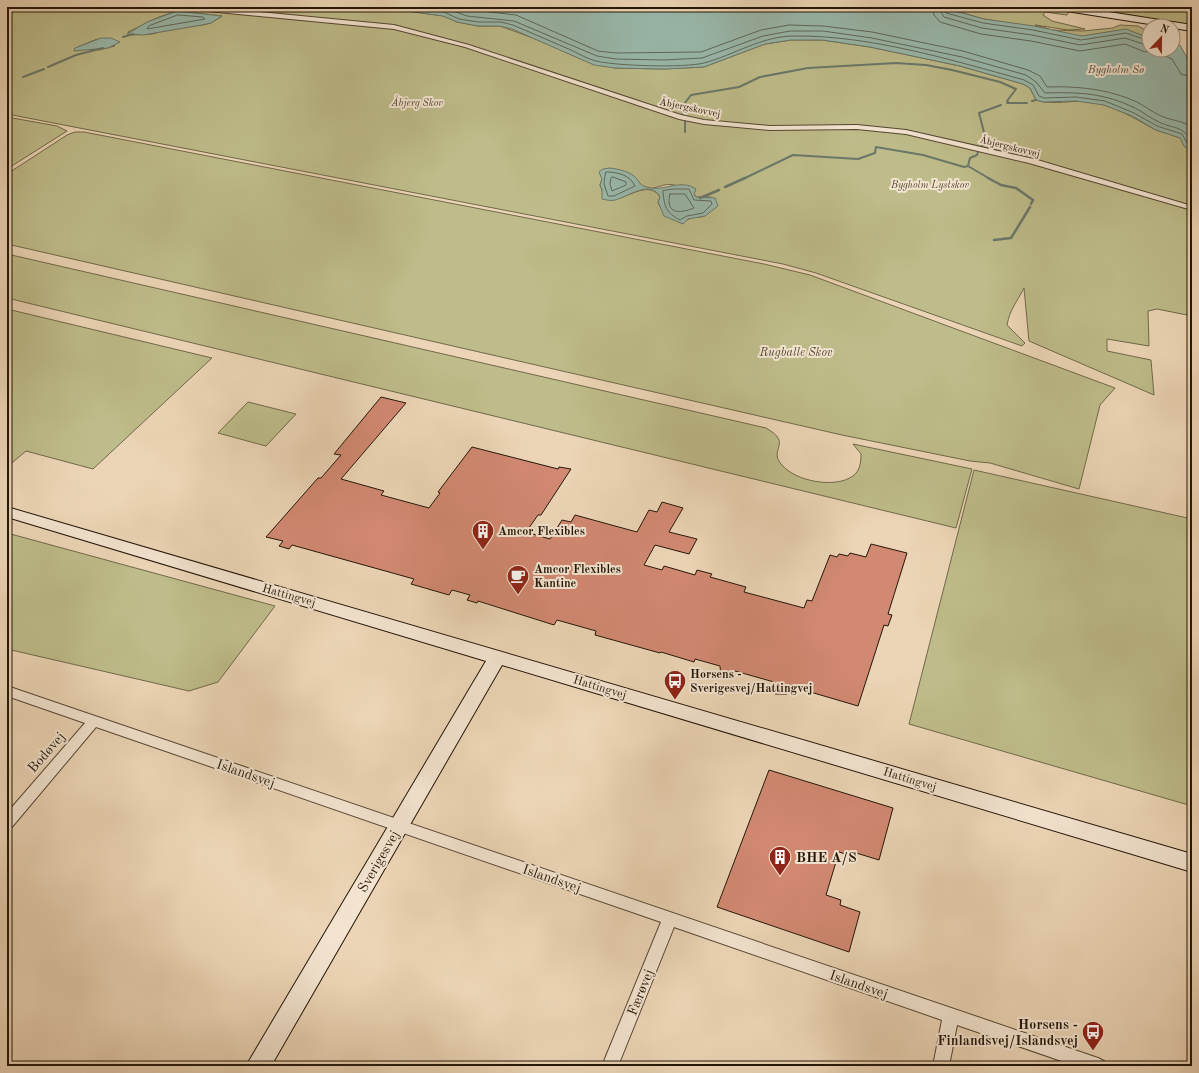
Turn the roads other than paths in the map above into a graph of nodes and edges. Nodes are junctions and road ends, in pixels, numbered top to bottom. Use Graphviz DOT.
graph roads {
  1 [pos="186,7"];
  2 [pos="1060,7"];
  3 [pos="1072,8"];
  4 [pos="1192,28"];
  5 [pos="1192,208"];
  6 [pos="7,512"];
  7 [pos="498,656"];
  8 [pos="7,691"];
  9 [pos="94,721"];
  10 [pos="7,822"];
  11 [pos="399,826"];
  12 [pos="1192,863"];
  13 [pos="670,918"];
  14 [pos="951,1016"];
  15 [pos="258,1066"];
  16 [pos="610,1066"];
  17 [pos="941,1066"];
  18 [pos="1098,1066"];
  1 -- 5 [label="street, Åbjergskovvej"];
  2 -- 3 [label="street"];
  3 -- 4 [label="street"];
  6 -- 7 [label="street, Hattingvej"];
  7 -- 11 [label="street, Sverigesvej"];
  7 -- 12 [label="street, Hattingvej"];
  8 -- 9 [label="street, Islandsvej"];
  9 -- 10 [label="street, Bodøvej"];
  9 -- 11 [label="street, Islandsvej"];
  11 -- 13 [label="street, Islandsvej"];
  11 -- 15 [label="street, Sverigesvej"];
  13 -- 14 [label="street, Islandsvej"];
  13 -- 16 [label="street, Færøvej"];
  14 -- 17 [label="street"];
  14 -- 18 [label="street, Islandsvej"];
}
